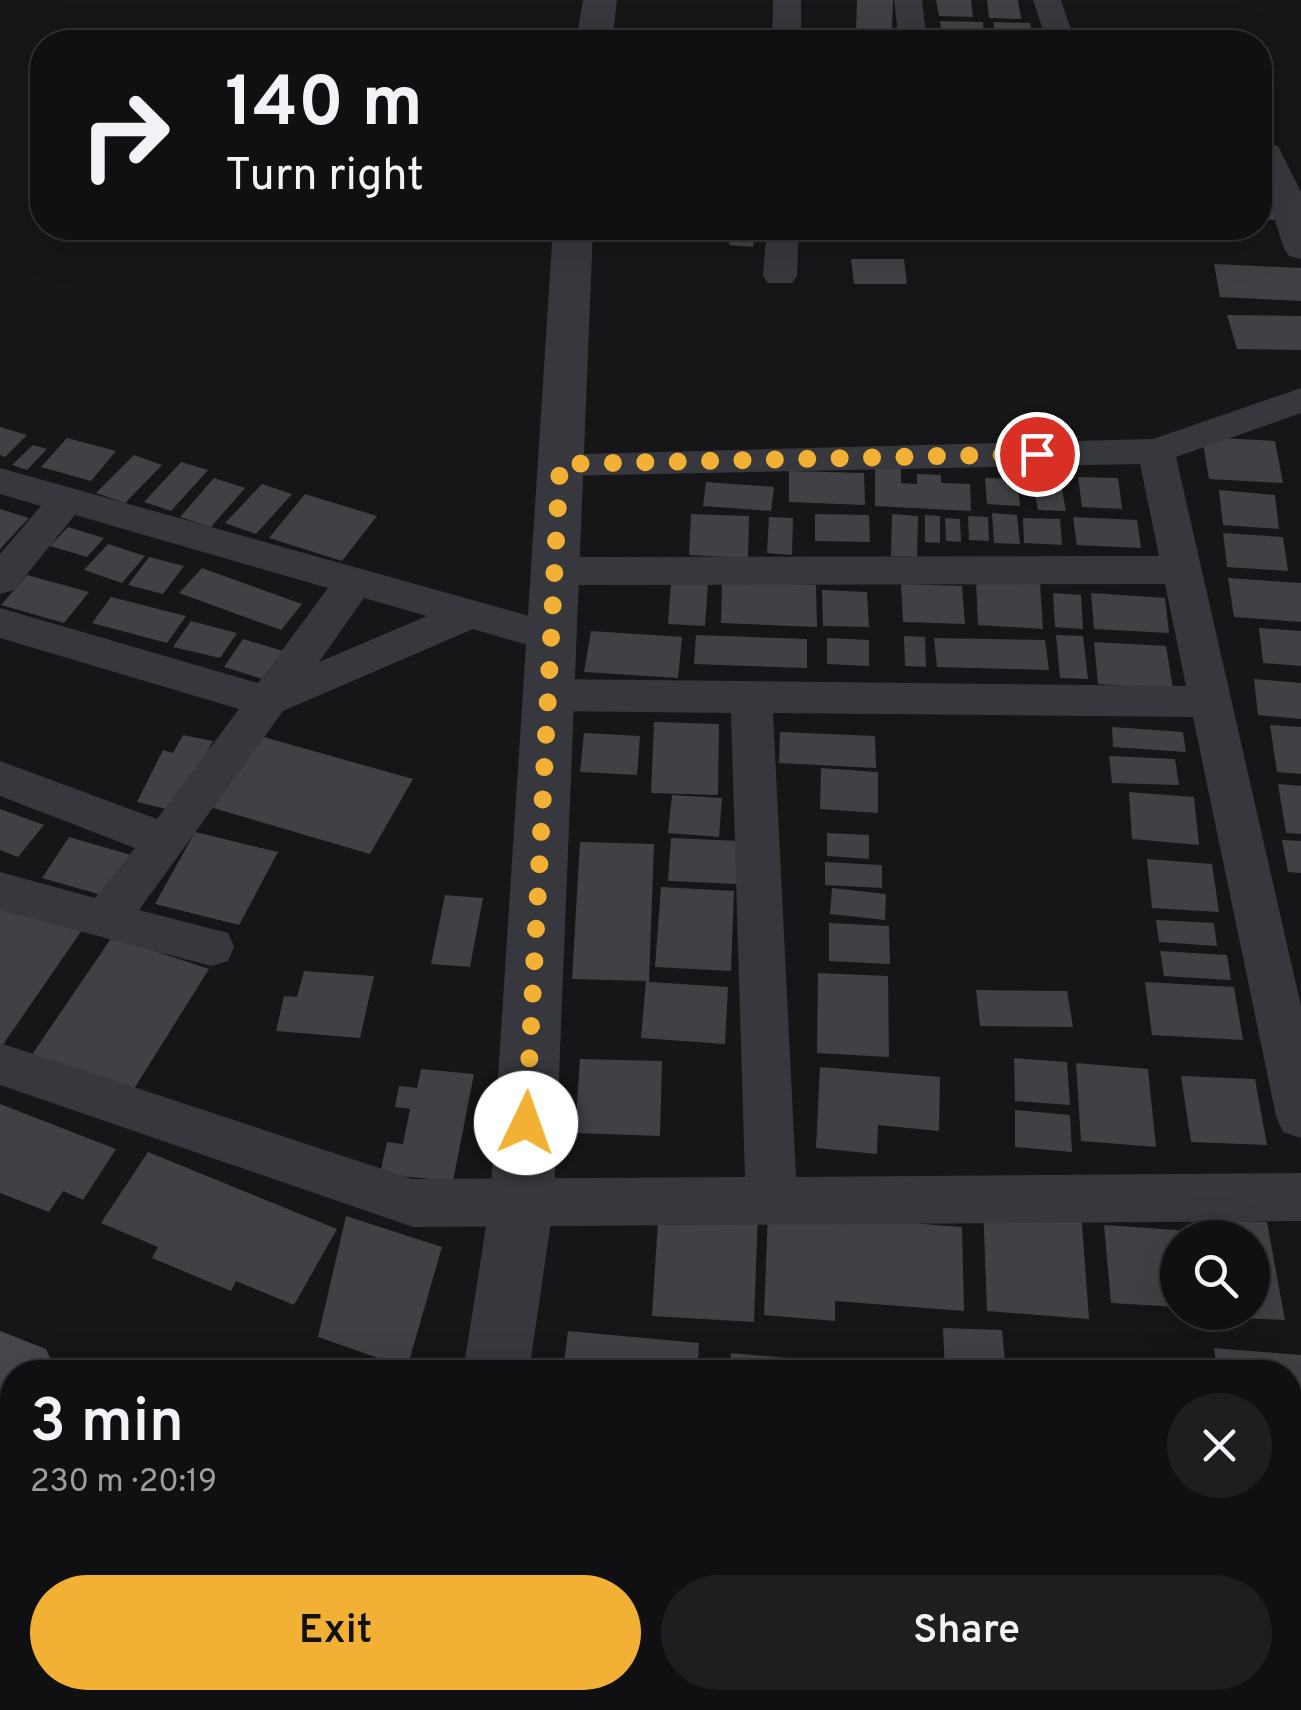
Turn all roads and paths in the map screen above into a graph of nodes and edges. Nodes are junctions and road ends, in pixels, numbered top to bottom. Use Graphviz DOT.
graph roads {
  1 [pos="600,0"];
  2 [pos="787,0"];
  3 [pos="908,0"];
  4 [pos="1048,0"];
  5 [pos="596,30"];
  6 [pos="786,30"];
  7 [pos="912,30"];
  8 [pos="1057,30"];
  9 [pos="1272,160"];
  10 [pos="1293,192"];
  11 [pos="572,240"];
  12 [pos="783,240"];
  13 [pos="1301,249"];
  14 [pos="780,276"];
  15 [pos="1301,400"];
  16 [pos="1156,452"];
  17 [pos="560,464"];
  18 [pos="0,480"];
  19 [pos="67,500"];
  20 [pos="1182,570"];
  21 [pos="555,571"];
  22 [pos="0,580"];
  23 [pos="355,581"];
  24 [pos="471,614"];
  25 [pos="0,623"];
  26 [pos="551,637"];
  27 [pos="548,695"];
  28 [pos="751,697"];
  29 [pos="266,701"];
  30 [pos="1211,702"];
  31 [pos="0,778"];
  32 [pos="166,841"];
  33 [pos="0,891"];
  34 [pos="105,920"];
  35 [pos="210,948"];
  36 [pos="0,1064"];
  37 [pos="1301,1116"];
  38 [pos="1301,1197"];
  39 [pos="522,1200"];
  40 [pos="771,1200"];
  41 [pos="498,1360"];
  1 -- 5 [label="street"];
  2 -- 6 [label="street"];
  3 -- 7 [label="street"];
  4 -- 8 [label="street"];
  9 -- 10 [label="street"];
  10 -- 13 [label="street"];
  11 -- 17 [label="street"];
  12 -- 14 [label="street"];
  15 -- 16 [label="street"];
  16 -- 17 [label="street"];
  16 -- 20 [label="street"];
  17 -- 21 [label="street"];
  18 -- 19 [label="street"];
  19 -- 22 [label="street"];
  19 -- 23 [label="street"];
  20 -- 21 [label="street"];
  20 -- 30 [label="street"];
  21 -- 26 [label="street"];
  23 -- 24 [label="street"];
  23 -- 29 [label="street"];
  24 -- 26 [label="street"];
  24 -- 29 [label="street"];
  25 -- 29 [label="street"];
  26 -- 27 [label="street"];
  27 -- 28 [label="street"];
  27 -- 39 [label="street"];
  28 -- 30 [label="street"];
  28 -- 40 [label="street"];
  29 -- 32 [label="street"];
  30 -- 37 [label="street"];
  31 -- 32 [label="street"];
  32 -- 34 [label="street"];
  33 -- 34 [label="street"];
  34 -- 35 [label="street"];
  36 -- 39 [label="street"];
  38 -- 40 [label="street"];
  39 -- 40 [label="street"];
  39 -- 41 [label="street"];
}
